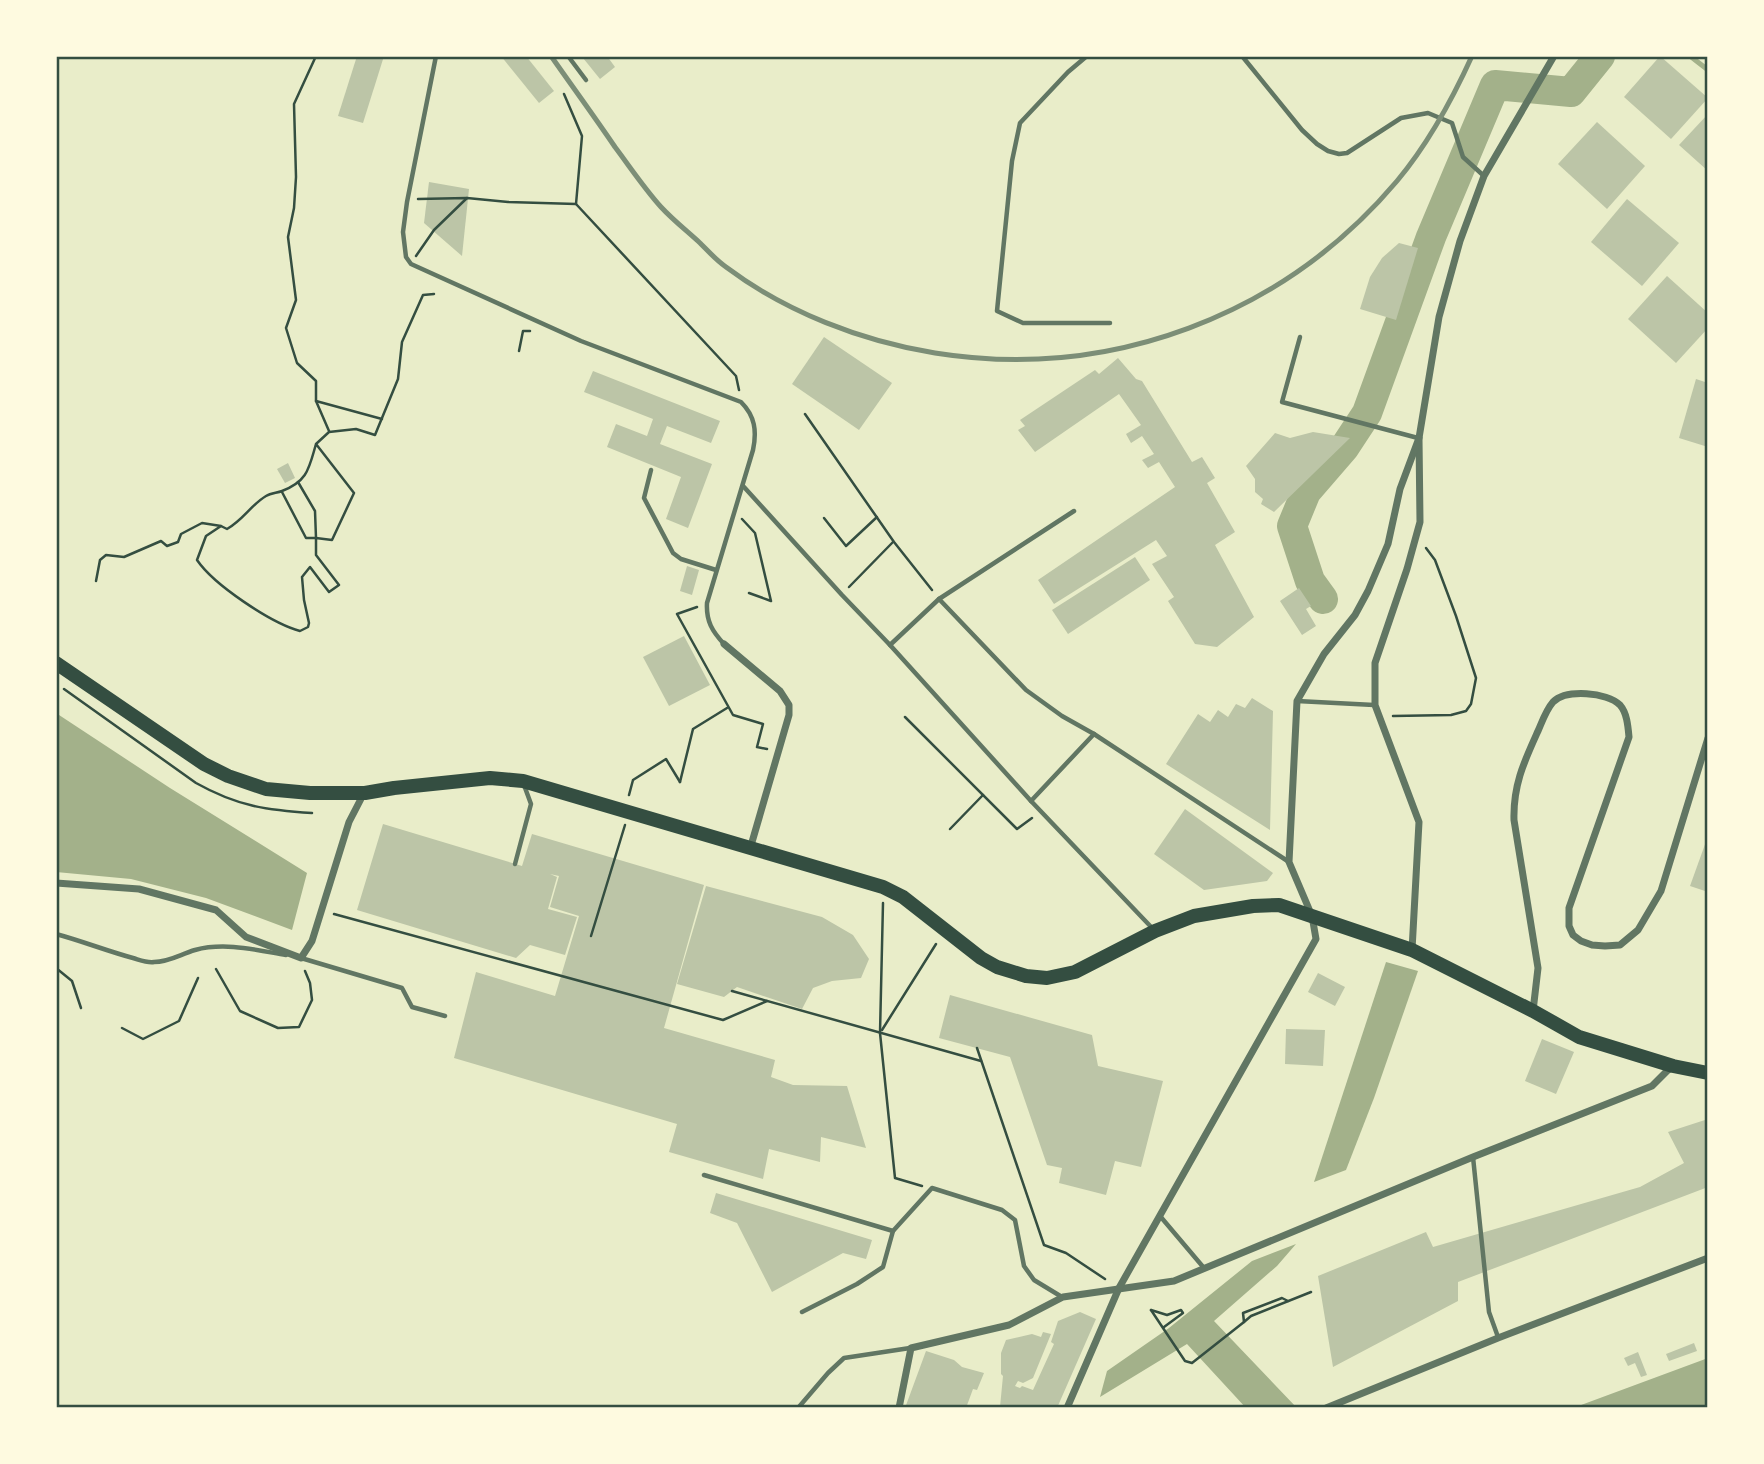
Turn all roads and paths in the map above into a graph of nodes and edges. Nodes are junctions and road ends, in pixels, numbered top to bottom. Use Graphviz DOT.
graph roads {
  1 [pos="316,56"];
  2 [pos="436,56"];
  3 [pos="568,56"];
  4 [pos="1087,56"];
  5 [pos="1241,56"];
  6 [pos="1554,56"];
  7 [pos="586,80"];
  8 [pos="564,94"];
  9 [pos="1485,176"];
  10 [pos="467,198"];
  11 [pos="408,199"];
  12 [pos="576,204"];
  13 [pos="411,264"];
  14 [pos="434,295"];
  15 [pos="1110,323"];
  16 [pos="537,332"];
  17 [pos="1300,337"];
  18 [pos="519,351"];
  19 [pos="316,401"];
  20 [pos="741,402"];
  21 [pos="805,414"];
  22 [pos="382,419"];
  23 [pos="329,432"];
  24 [pos="1419,438"];
  25 [pos="316,444"];
  26 [pos="652,470"];
  27 [pos="298,482"];
  28 [pos="743,486"];
  29 [pos="282,491"];
  30 [pos="736,511"];
  31 [pos="1074,511"];
  32 [pos="877,517"];
  33 [pos="824,518"];
  34 [pos="221,526"];
  35 [pos="1416,536"];
  36 [pos="316,538"];
  37 [pos="894,542"];
  38 [pos="716,570"];
  39 [pos="96,581"];
  40 [pos="749,593"];
  41 [pos="842,595"];
  42 [pos="939,599"];
  43 [pos="707,603"];
  44 [pos="724,644"];
  45 [pos="890,645"];
  46 [pos="56,663"];
  47 [pos="1297,701"];
  48 [pos="1375,705"];
  49 [pos="728,707"];
  50 [pos="1379,716"];
  51 [pos="905,717"];
  52 [pos="1094,734"];
  53 [pos="1708,738"];
  54 [pos="779,751"];
  55 [pos="523,781"];
  56 [pos="365,793"];
  57 [pos="984,795"];
  58 [pos="1031,801"];
  59 [pos="626,806"];
  60 [pos="1041,811"];
  61 [pos="625,823"];
  62 [pos="950,829"];
  63 [pos="750,849"];
  64 [pos="1289,862"];
  65 [pos="515,864"];
  66 [pos="56,883"];
  67 [pos="883,887"];
  68 [pos="320,910"];
  69 [pos="1312,916"];
  70 [pos="945,929"];
  71 [pos="1155,932"];
  72 [pos="56,934"];
  73 [pos="591,936"];
  74 [pos="1412,950"];
  75 [pos="301,958"];
  76 [pos="56,968"];
  77 [pos="216,968"];
  78 [pos="198,978"];
  79 [pos="310,983"];
  80 [pos="732,992"];
  81 [pos="766,1001"];
  82 [pos="81,1008"];
  83 [pos="1533,1010"];
  84 [pos="445,1016"];
  85 [pos="121,1028"];
  86 [pos="880,1033"];
  87 [pos="977,1048"];
  88 [pos="981,1060"];
  89 [pos="1672,1066"];
  90 [pos="1708,1073"];
  91 [pos="1473,1157"];
  92 [pos="704,1175"];
  93 [pos="932,1188"];
  94 [pos="1160,1216"];
  95 [pos="893,1231"];
  96 [pos="1708,1258"];
  97 [pos="1204,1268"];
  98 [pos="1119,1288"];
  99 [pos="1311,1292"];
  100 [pos="1063,1297"];
  101 [pos="1288,1301"];
  102 [pos="802,1312"];
  103 [pos="1244,1322"];
  104 [pos="1164,1327"];
  105 [pos="1498,1338"];
  106 [pos="911,1348"];
  107 [pos="798,1408"];
  108 [pos="899,1408"];
  109 [pos="1068,1408"];
  110 [pos="1326,1408"];
  1 -- 19 [label="path"];
  2 -- 11 [label="lane"];
  3 -- 7 [label="lane"];
  4 -- 15 [label="lane"];
  5 -- 9 [label="lane"];
  6 -- 9 [label="street"];
  8 -- 12 [label="path"];
  9 -- 24 [label="street"];
  10 -- 11 [label="path"];
  10 -- 12 [label="path"];
  10 -- 13 [label="path"];
  11 -- 13 [label="lane"];
  12 -- 20 [label="path"];
  13 -- 20 [label="lane"];
  14 -- 22 [label="path"];
  16 -- 18 [label="path"];
  17 -- 24 [label="lane"];
  19 -- 22 [label="path"];
  19 -- 23 [label="path"];
  20 -- 28 [label="lane"];
  21 -- 32 [label="path"];
  22 -- 23 [label="path"];
  23 -- 25 [label="path"];
  24 -- 35 [label="street"];
  24 -- 47 [label="street"];
  25 -- 27 [label="path"];
  25 -- 36 [label="path"];
  26 -- 38 [label="lane"];
  27 -- 29 [label="path"];
  27 -- 36 [label="path"];
  28 -- 30 [label="lane"];
  28 -- 41 [label="lane"];
  29 -- 34 [label="path"];
  29 -- 36 [label="path"];
  30 -- 38 [label="lane"];
  30 -- 40 [label="path"];
  31 -- 42 [label="lane"];
  32 -- 33 [label="path"];
  32 -- 37 [label="path"];
  34 -- 36 [label="path"];
  34 -- 39 [label="path"];
  35 -- 48 [label="street"];
  35 -- 50 [label="path"];
  37 -- 41 [label="path"];
  37 -- 42 [label="path"];
  38 -- 43 [label="lane"];
  41 -- 45 [label="lane"];
  42 -- 45 [label="lane"];
  42 -- 52 [label="lane"];
  43 -- 44 [label="lane"];
  43 -- 49 [label="path"];
  44 -- 54 [label="street"];
  45 -- 58 [label="lane"];
  46 -- 56 [label="main road"];
  47 -- 48 [label="lane"];
  47 -- 64 [label="street"];
  48 -- 50 [label="street"];
  49 -- 54 [label="path"];
  49 -- 59 [label="path"];
  50 -- 74 [label="street"];
  51 -- 57 [label="path"];
  52 -- 58 [label="lane"];
  52 -- 64 [label="lane"];
  53 -- 83 [label="street"];
  54 -- 63 [label="street"];
  55 -- 56 [label="main road"];
  55 -- 63 [label="main road"];
  55 -- 65 [label="lane"];
  56 -- 68 [label="street"];
  57 -- 60 [label="path"];
  57 -- 62 [label="path"];
  58 -- 60 [label="lane"];
  60 -- 71 [label="lane"];
  61 -- 73 [label="path"];
  63 -- 67 [label="main road"];
  64 -- 69 [label="street"];
  66 -- 75 [label="street"];
  67 -- 70 [label="main road"];
  67 -- 86 [label="path"];
  68 -- 75 [label="street"];
  68 -- 81 [label="path"];
  69 -- 71 [label="main road"];
  69 -- 74 [label="main road"];
  69 -- 94 [label="street"];
  70 -- 71 [label="main road"];
  70 -- 86 [label="path"];
  72 -- 75 [label="lane"];
  74 -- 83 [label="main road"];
  75 -- 84 [label="lane"];
  76 -- 82 [label="path"];
  77 -- 79 [label="path"];
  78 -- 85 [label="path"];
  80 -- 81 [label="path"];
  81 -- 86 [label="path"];
  83 -- 89 [label="main road"];
  86 -- 88 [label="path"];
  86 -- 93 [label="path"];
  87 -- 88 [label="path"];
  88 -- 98 [label="path"];
  89 -- 90 [label="main road"];
  89 -- 91 [label="street"];
  91 -- 97 [label="street"];
  91 -- 105 [label="lane"];
  92 -- 95 [label="lane"];
  93 -- 95 [label="lane"];
  93 -- 100 [label="lane"];
  94 -- 97 [label="lane"];
  94 -- 98 [label="street"];
  95 -- 102 [label="lane"];
  96 -- 105 [label="street"];
  97 -- 98 [label="street"];
  98 -- 100 [label="street"];
  98 -- 109 [label="street"];
  99 -- 101 [label="path"];
  100 -- 106 [label="street"];
  101 -- 103 [label="path"];
  101 -- 103 [label="path"];
  103 -- 104 [label="path"];
  104 -- 104 [label="path"];
  105 -- 110 [label="street"];
  106 -- 107 [label="lane"];
  106 -- 108 [label="street"];
}
